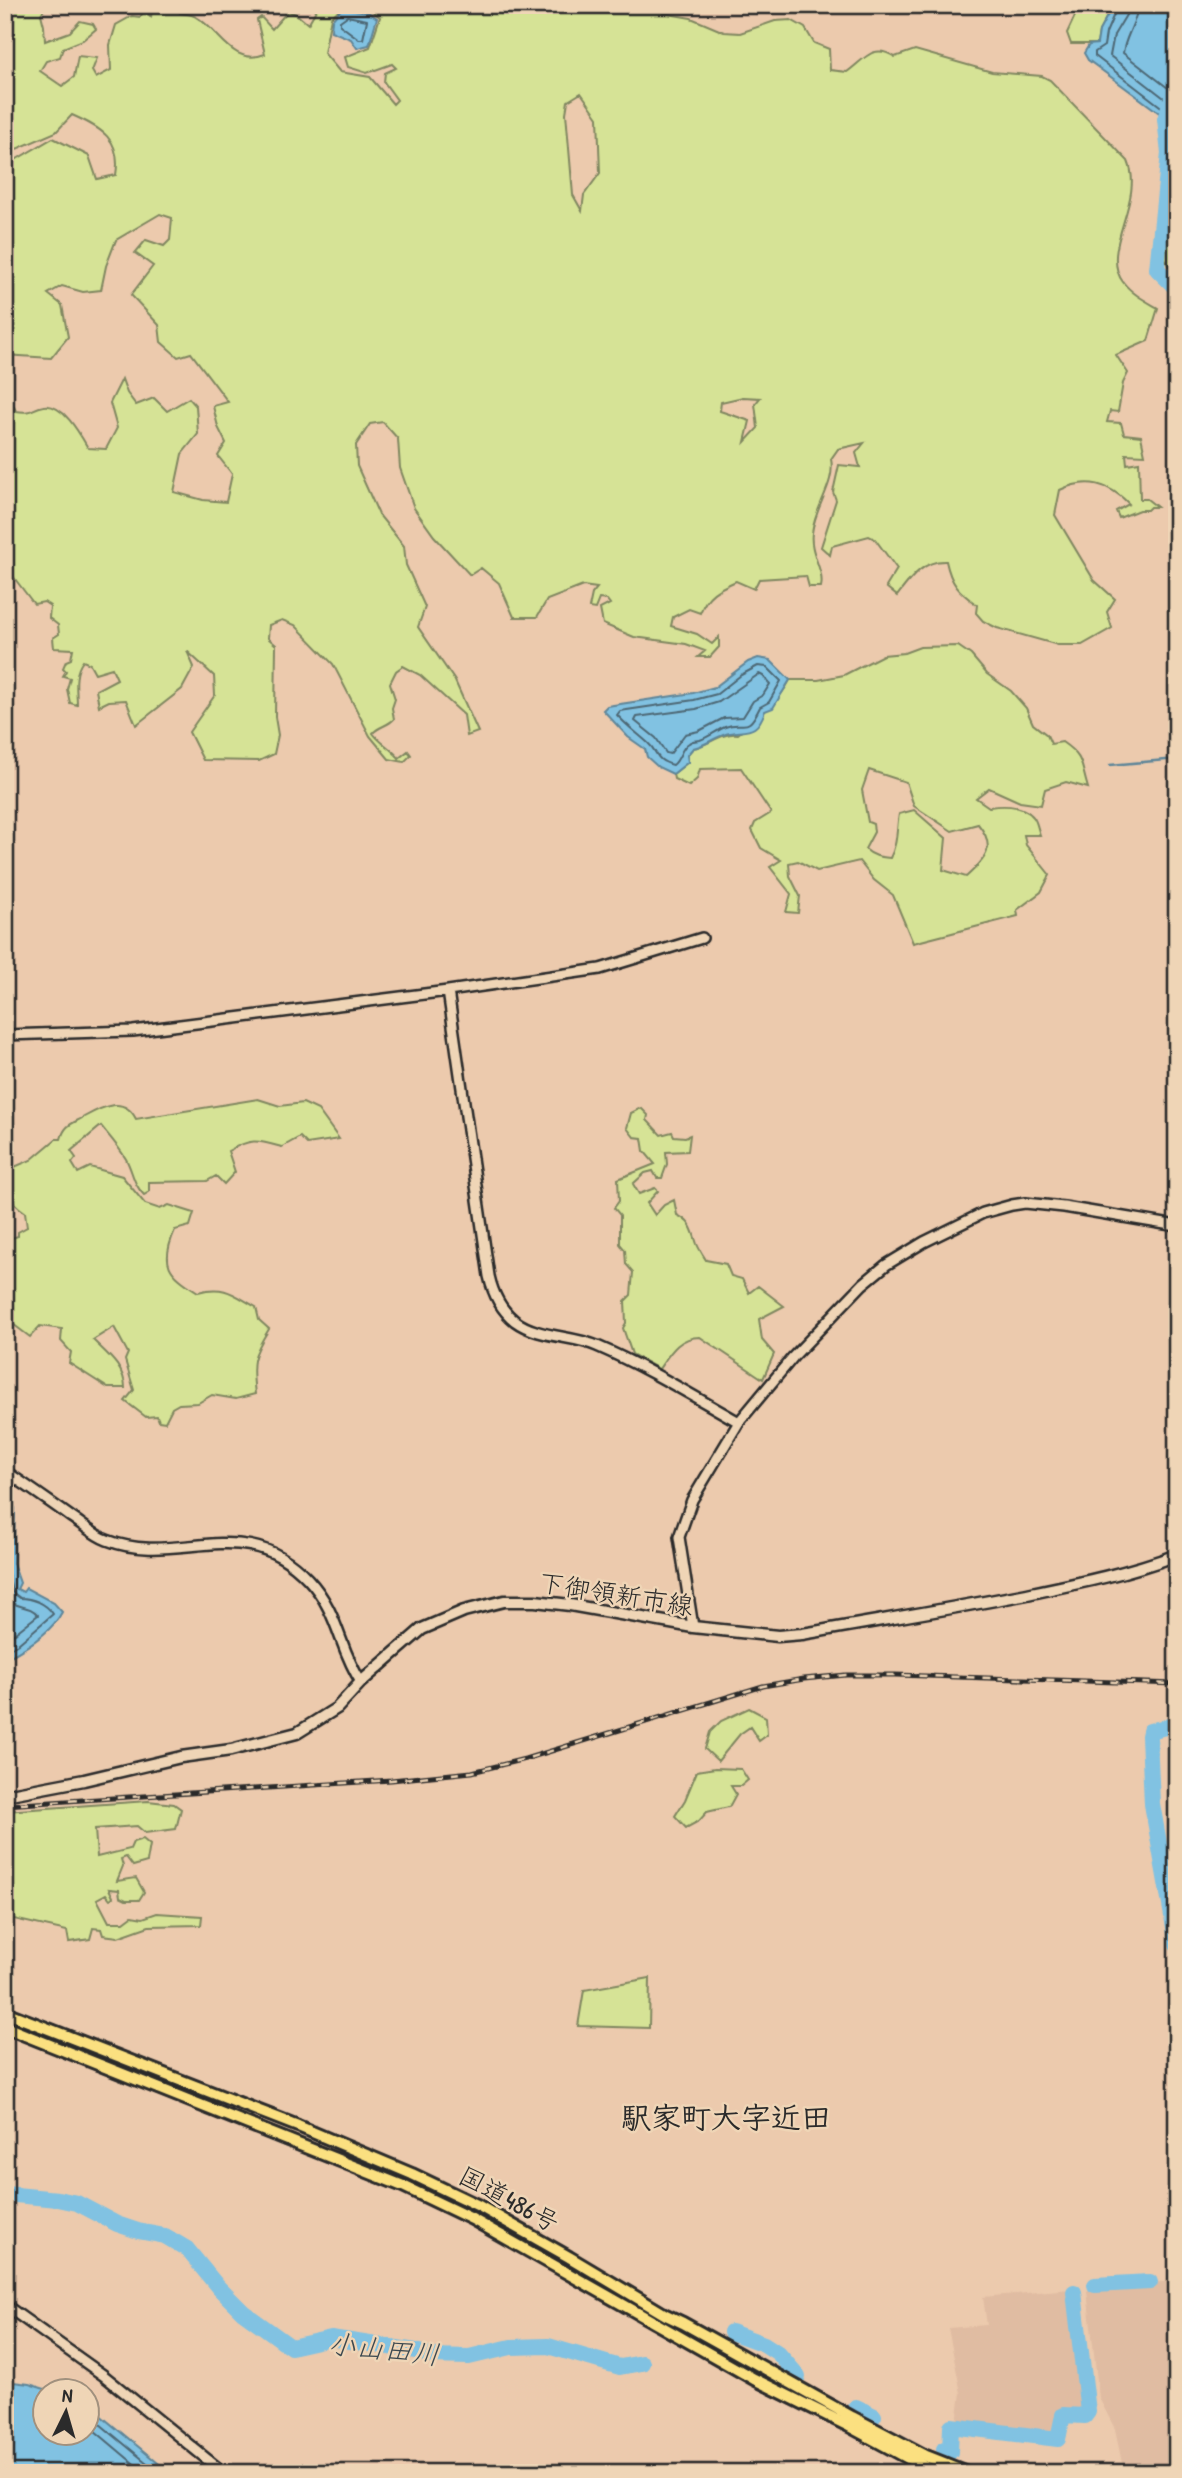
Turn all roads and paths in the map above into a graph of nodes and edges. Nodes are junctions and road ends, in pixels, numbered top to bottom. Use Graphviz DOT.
graph roads {
  1 [pos="702,938"];
  2 [pos="448,991"];
  3 [pos="5,1035"];
  4 [pos="1177,1226"];
  5 [pos="739,1422"];
  6 [pos="5,1471"];
  7 [pos="1177,1555"];
  8 [pos="693,1627"];
  9 [pos="361,1682"];
  10 [pos="5,1795"];
  11 [pos="5,2012"];
  12 [pos="5,2027"];
  13 [pos="5,2305"];
  14 [pos="224,2473"];
  15 [pos="936,2473"];
  16 [pos="969,2473"];
  1 -- 2 [label="street"];
  2 -- 3 [label="street"];
  2 -- 5 [label="street"];
  4 -- 5 [label="street"];
  5 -- 8 [label="street"];
  6 -- 9 [label="street"];
  7 -- 8 [label="main road, 下御領新市線"];
  8 -- 9 [label="main road, 下御領新市線"];
  9 -- 10 [label="main road, 下御領新市線"];
  11 -- 16 [label="highway, 国道486号"];
  12 -- 15 [label="highway, 国道486号"];
  13 -- 14 [label="street"];
}
